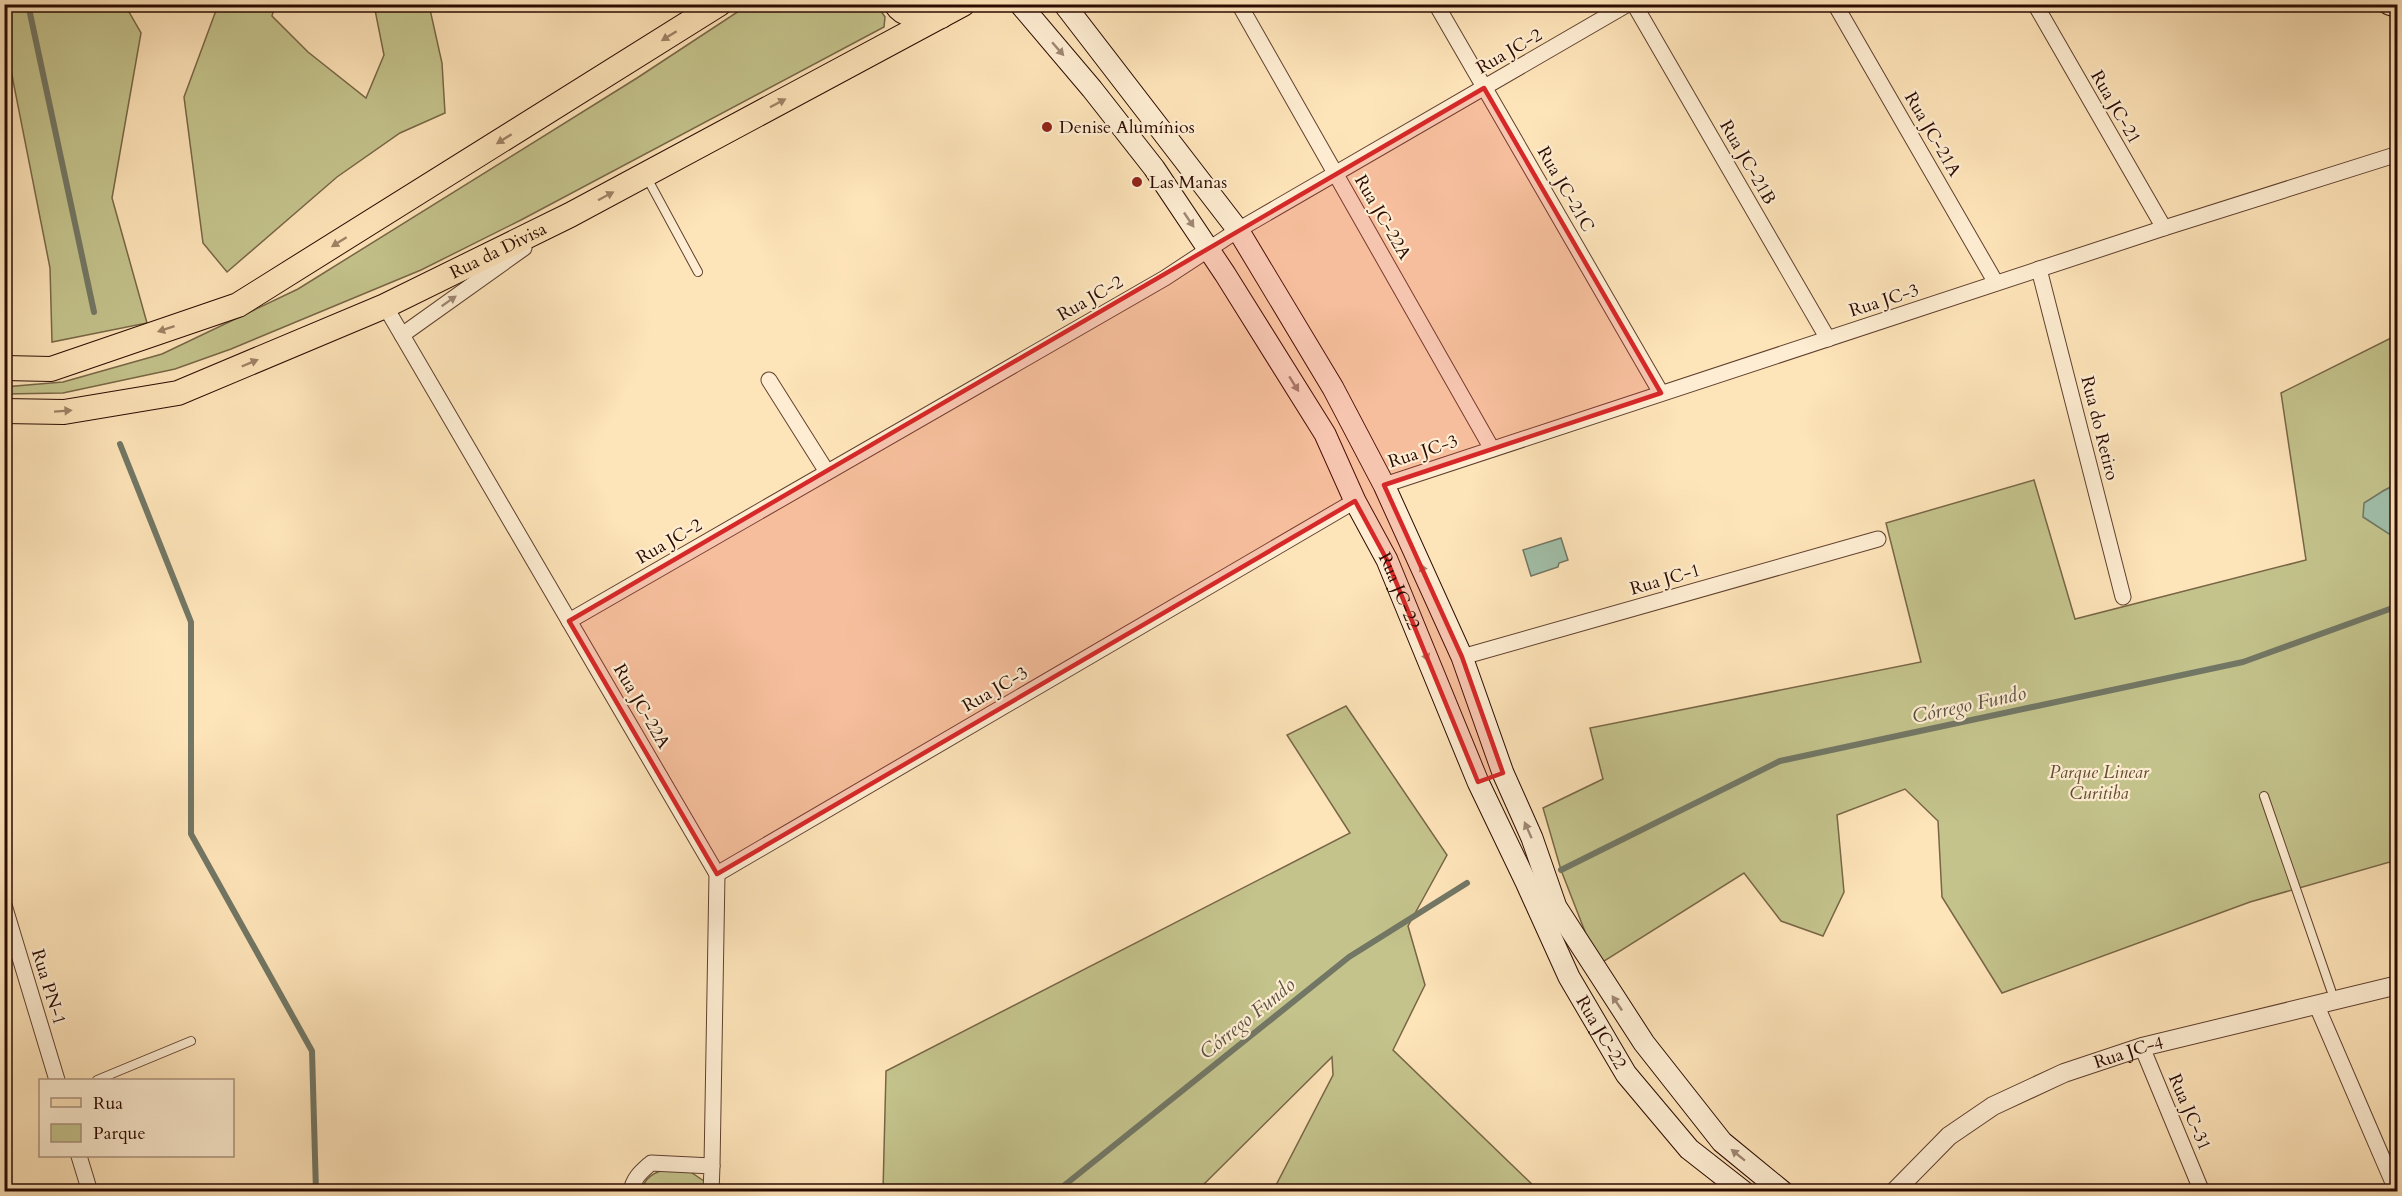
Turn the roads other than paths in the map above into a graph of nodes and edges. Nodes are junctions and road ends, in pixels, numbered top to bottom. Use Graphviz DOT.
graph roads {
  1 [pos="719,4"];
  2 [pos="897,4"];
  3 [pos="963,4"];
  4 [pos="1020,4"];
  5 [pos="1064,4"];
  6 [pos="1239,4"];
  7 [pos="1436,4"];
  8 [pos="1628,4"];
  9 [pos="1634,4"];
  10 [pos="1835,4"];
  11 [pos="2035,4"];
  12 [pos="2389,4"];
  13 [pos="2397,7"];
  14 [pos="941,16"];
  15 [pos="1484,88"];
  16 [pos="2397,154"];
  17 [pos="1335,174"];
  18 [pos="645,175"];
  19 [pos="570,215"];
  20 [pos="2164,228"];
  21 [pos="1238,230"];
  22 [pos="1208,249"];
  23 [pos="2039,269"];
  24 [pos="698,272"];
  25 [pos="1996,283"];
  26 [pos="385,306"];
  27 [pos="402,335"];
  28 [pos="1828,339"];
  29 [pos="4,368"];
  30 [pos="769,380"];
  31 [pos="1661,393"];
  32 [pos="4,411"];
  33 [pos="1492,449"];
  34 [pos="828,472"];
  35 [pos="1384,484"];
  36 [pos="1355,501"];
  37 [pos="1878,539"];
  38 [pos="2122,597"];
  39 [pos="569,621"];
  40 [pos="1462,657"];
  41 [pos="1503,773"];
  42 [pos="1478,782"];
  43 [pos="2264,796"];
  44 [pos="717,874"];
  45 [pos="4,905"];
  46 [pos="2397,985"];
  47 [pos="2333,995"];
  48 [pos="2316,1004"];
  49 [pos="191,1041"];
  50 [pos="2142,1047"];
  51 [pos="57,1079"];
  52 [pos="99,1079"];
  53 [pos="80,1157"];
  54 [pos="712,1166"];
  55 [pos="90,1191"];
  56 [pos="632,1191"];
  57 [pos="711,1191"];
  58 [pos="1744,1191"];
  59 [pos="1783,1191"];
  60 [pos="1894,1191"];
  61 [pos="2202,1191"];
  62 [pos="2397,1191"];
  1 -- 29 [label="main road, one-way"];
  2 -- 14 [label="main road"];
  3 -- 14 [label="main road, Rua da Divisa"];
  4 -- 22 [label="main road, Rua JC-22, one-way"];
  5 -- 21 [label="main road, Rua JC-22"];
  6 -- 17 [label="street, Rua JC-22A"];
  7 -- 15 [label="street, Rua JC-21C"];
  8 -- 15 [label="street, Rua JC-2"];
  9 -- 28 [label="street, Rua JC-21B"];
  10 -- 25 [label="street, Rua JC-21A"];
  11 -- 20 [label="street, Rua JC-21"];
  12 -- 13 [label="main road"];
  18 -- 14 [label="main road, Rua da Divisa, one-way"];
  15 -- 17 [label="street, Rua JC-2"];
  15 -- 31 [label="street, Rua JC-21C"];
  16 -- 20 [label="street, Rua JC-3"];
  17 -- 21 [label="street, Rua JC-2"];
  17 -- 33 [label="street, Rua JC-22A"];
  19 -- 18 [label="main road, Rua da Divisa, one-way"];
  18 -- 24 [label="lane"];
  19 -- 26 [label="main road, Rua da Divisa"];
  27 -- 19 [label="street, one-way"];
  20 -- 23 [label="street, Rua JC-3"];
  21 -- 22 [label="street, Rua JC-2"];
  21 -- 35 [label="main road, Rua JC-22"];
  22 -- 34 [label="street, Rua JC-2"];
  22 -- 36 [label="main road, Rua JC-22, one-way"];
  23 -- 25 [label="street, Rua JC-3"];
  23 -- 38 [label="street, Rua do Retiro"];
  25 -- 28 [label="street, Rua JC-3"];
  26 -- 27 [label="street, Rua JC-22A"];
  32 -- 26 [label="main road, Rua da Divisa, one-way"];
  27 -- 39 [label="street, Rua JC-22A"];
  28 -- 31 [label="street, Rua JC-3"];
  30 -- 34 [label="street"];
  31 -- 33 [label="street, Rua JC-3"];
  33 -- 35 [label="street, Rua JC-3"];
  34 -- 39 [label="street, Rua JC-2"];
  40 -- 35 [label="main road, Rua JC-22, one-way"];
  36 -- 42 [label="main road, Rua JC-22, one-way"];
  36 -- 44 [label="street, Rua JC-3"];
  37 -- 40 [label="street, Rua JC-1"];
  39 -- 44 [label="street, Rua JC-22A"];
  40 -- 41 [label="main road, Rua JC-22"];
  41 -- 42 [label="main road"];
  59 -- 41 [label="main road, Rua JC-22, one-way"];
  42 -- 58 [label="main road, Rua JC-22"];
  43 -- 47 [label="lane"];
  44 -- 54 [label="street"];
  45 -- 51 [label="street, Rua PN-1"];
  46 -- 47 [label="street, Rua JC-4"];
  47 -- 48 [label="street, Rua JC-4"];
  48 -- 50 [label="street, Rua JC-4"];
  48 -- 62 [label="street"];
  49 -- 52 [label="lane"];
  50 -- 60 [label="street, Rua JC-4"];
  50 -- 61 [label="street, Rua JC-31"];
  53 -- 55 [label="street"];
  54 -- 56 [label="street"];
  54 -- 57 [label="street"];
}
